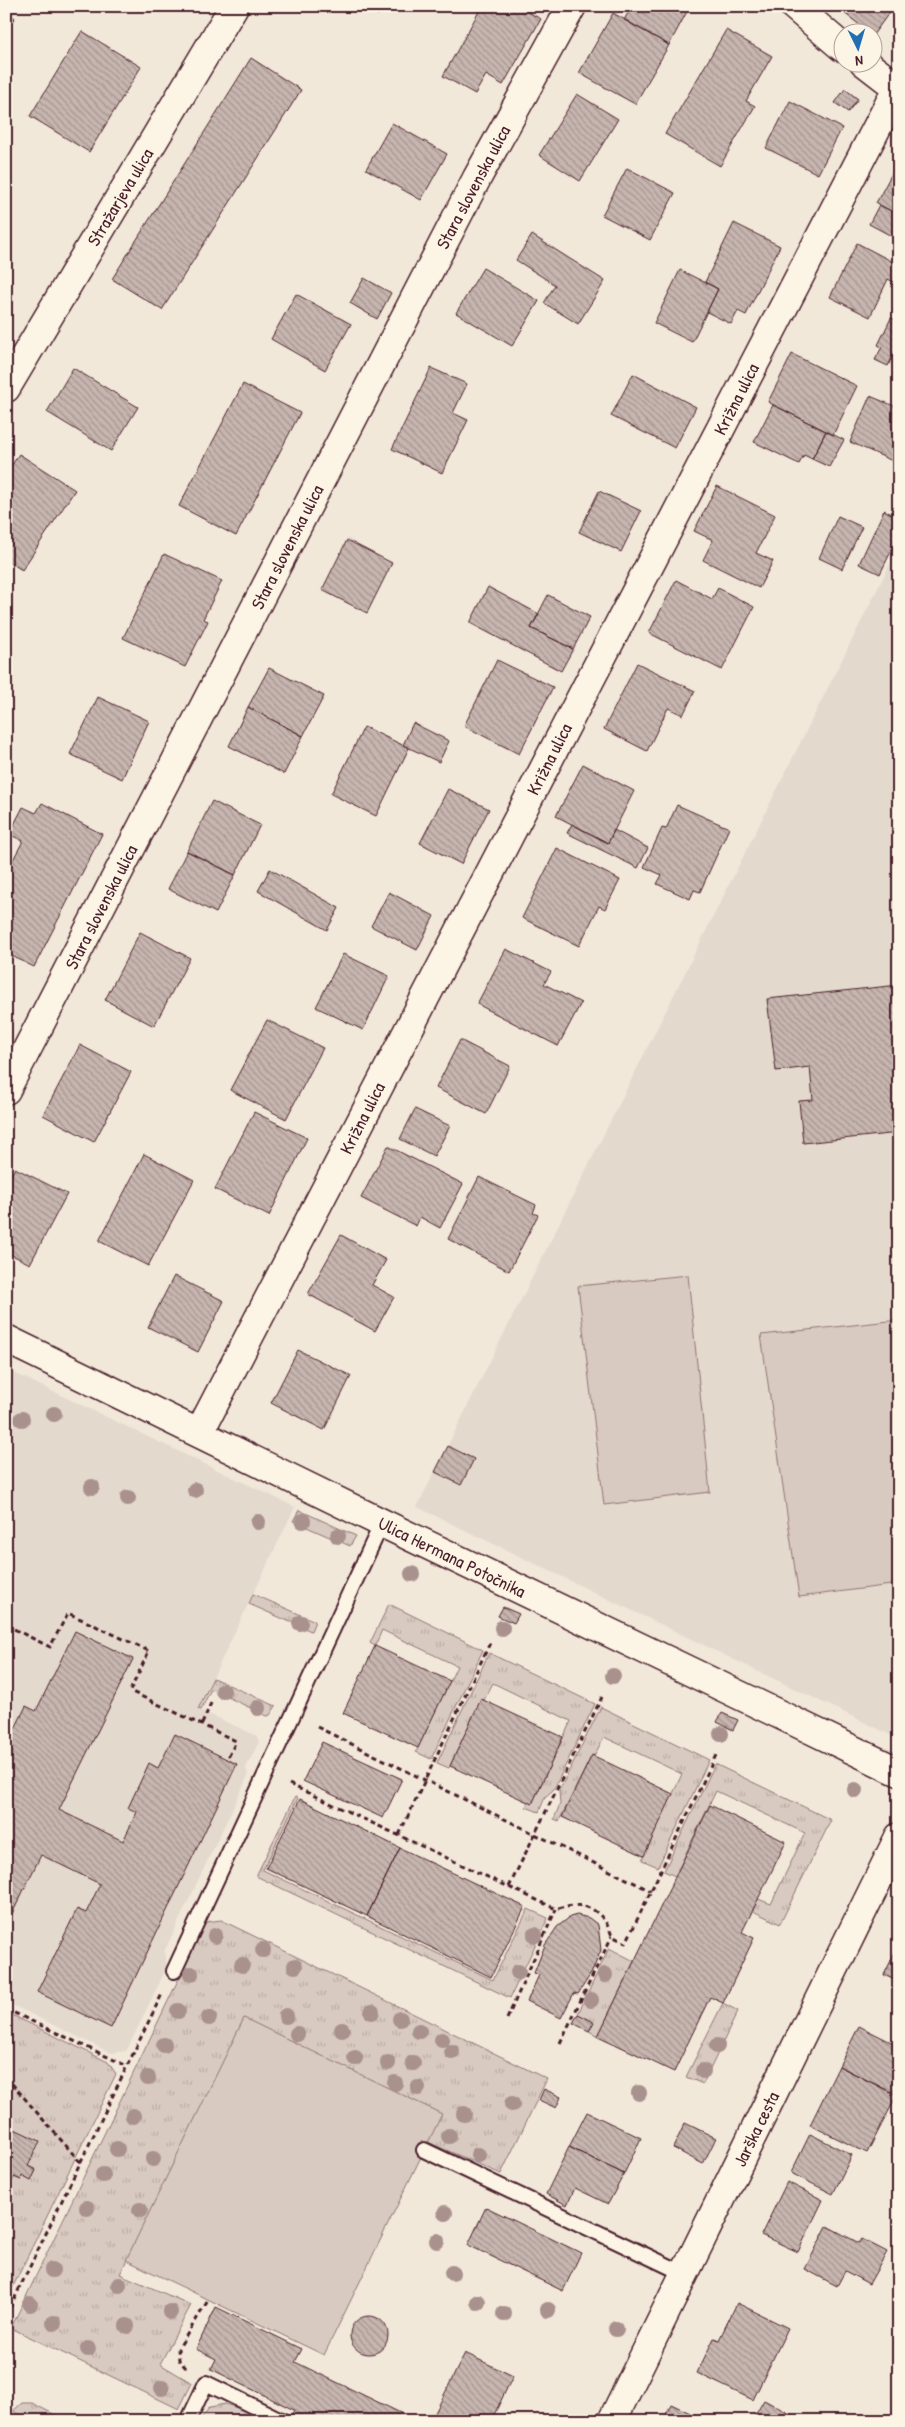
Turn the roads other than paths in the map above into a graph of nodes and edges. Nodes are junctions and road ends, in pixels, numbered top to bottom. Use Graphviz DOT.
graph roads {
  1 [pos="234,6"];
  2 [pos="572,6"];
  3 [pos="794,6"];
  4 [pos="832,38"];
  5 [pos="878,72"];
  6 [pos="898,87"];
  7 [pos="6,388"];
  8 [pos="6,1090"];
  9 [pos="6,1339"];
  10 [pos="199,1432"];
  11 [pos="382,1523"];
  12 [pos="899,1772"];
  13 [pos="899,1837"];
  14 [pos="174,1971"];
  15 [pos="424,2150"];
  16 [pos="685,2274"];
  17 [pos="188,2421"];
  18 [pos="283,2421"];
  19 [pos="612,2421"];
  1 -- 7 [label="street, Stražarjeva ulica"];
  2 -- 8 [label="street, Stara slovenska ulica"];
  3 -- 4 [label="street"];
  5 -- 6 [label="street"];
  6 -- 10 [label="street, Križna ulica"];
  9 -- 10 [label="street, Ulica Hermana Potočnika"];
  10 -- 11 [label="street, Ulica Hermana Potočnika"];
  11 -- 12 [label="street, Ulica Hermana Potočnika"];
  11 -- 14 [label="lane"];
  13 -- 16 [label="street, Jarška cesta"];
  15 -- 16 [label="lane"];
  16 -- 19 [label="street, Jarška cesta"];
  17 -- 18 [label="lane"];
}
